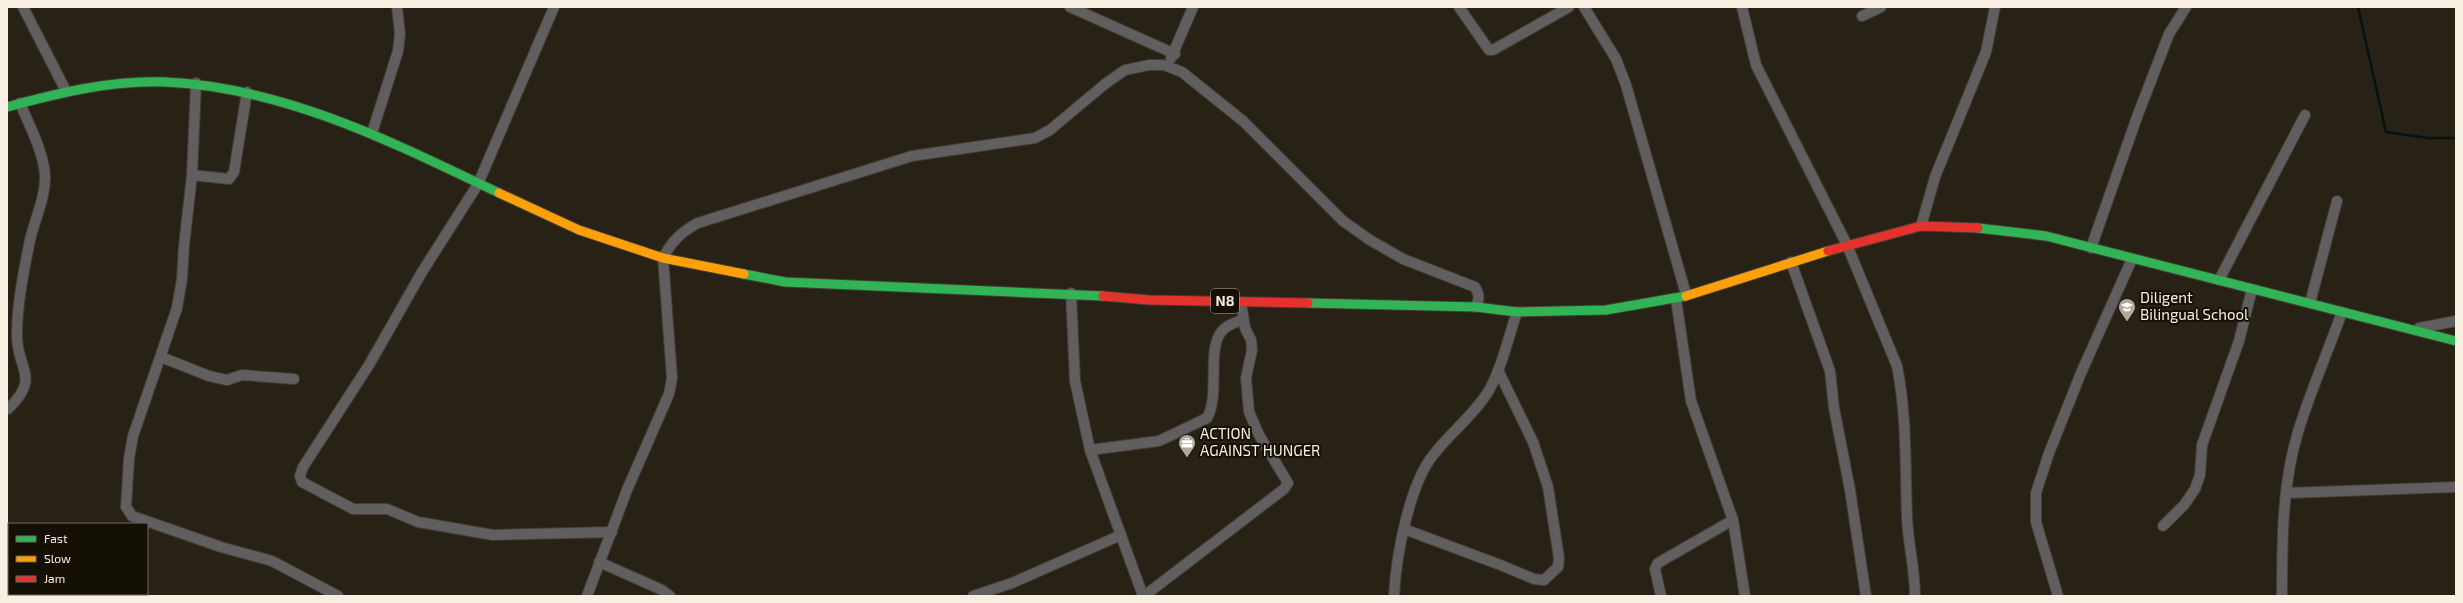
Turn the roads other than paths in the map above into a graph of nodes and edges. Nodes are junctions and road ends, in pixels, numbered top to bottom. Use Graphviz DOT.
graph roads {
  1 [pos="23,7"];
  2 [pos="397,7"];
  3 [pos="554,7"];
  4 [pos="1070,7"];
  5 [pos="1193,7"];
  6 [pos="1459,7"];
  7 [pos="1569,7"];
  8 [pos="1584,7"];
  9 [pos="1742,7"];
  10 [pos="1881,7"];
  11 [pos="1995,7"];
  12 [pos="2186,7"];
  13 [pos="1862,16"];
  14 [pos="1175,54"];
  15 [pos="1164,65"];
  16 [pos="196,83"];
  17 [pos="66,91"];
  18 [pos="247,92"];
  19 [pos="20,103"];
  20 [pos="7,107"];
  21 [pos="2305,115"];
  22 [pos="372,133"];
  23 [pos="192,175"];
  24 [pos="478,184"];
  25 [pos="2337,201"];
  26 [pos="1921,226"];
  27 [pos="1847,245"];
  28 [pos="2091,248"];
  29 [pos="663,258"];
  30 [pos="2132,259"];
  31 [pos="1791,262"];
  32 [pos="2219,280"];
  33 [pos="2252,288"];
  34 [pos="1072,293"];
  35 [pos="1686,294"];
  36 [pos="1676,299"];
  37 [pos="1241,302"];
  38 [pos="2310,303"];
  39 [pos="1476,307"];
  40 [pos="1517,312"];
  41 [pos="2342,312"];
  42 [pos="1243,319"];
  43 [pos="2456,321"];
  44 [pos="2413,329"];
  45 [pos="2456,341"];
  46 [pos="160,357"];
  47 [pos="1498,370"];
  48 [pos="294,379"];
  49 [pos="8,409"];
  50 [pos="1090,450"];
  51 [pos="2456,487"];
  52 [pos="2287,493"];
  53 [pos="1733,520"];
  54 [pos="2162,526"];
  55 [pos="1404,530"];
  56 [pos="612,532"];
  57 [pos="1121,535"];
  58 [pos="599,562"];
  59 [pos="338,596"];
  60 [pos="587,596"];
  61 [pos="670,596"];
  62 [pos="973,596"];
  63 [pos="1143,596"];
  64 [pos="1394,596"];
  65 [pos="1661,596"];
  66 [pos="1745,596"];
  67 [pos="1866,596"];
  68 [pos="1915,596"];
  69 [pos="2058,596"];
  70 [pos="2282,596"];
  1 -- 17 [label="street"];
  2 -- 22 [label="street"];
  3 -- 24 [label="street"];
  4 -- 14 [label="street"];
  5 -- 14 [label="street"];
  6 -- 7 [label="street"];
  8 -- 35 [label="street"];
  9 -- 27 [label="street"];
  10 -- 13 [label="street"];
  11 -- 26 [label="street"];
  12 -- 28 [label="street"];
  14 -- 15 [label="street"];
  15 -- 29 [label="street"];
  15 -- 39 [label="street"];
  16 -- 17 [label="highway, N8"];
  16 -- 18 [label="highway, N8"];
  16 -- 23 [label="street"];
  17 -- 19 [label="highway, N8"];
  18 -- 22 [label="highway, N8"];
  18 -- 23 [label="street"];
  19 -- 20 [label="highway, N8"];
  19 -- 49 [label="street"];
  21 -- 32 [label="street"];
  22 -- 24 [label="highway, N8"];
  23 -- 46 [label="street"];
  24 -- 29 [label="highway, N8"];
  24 -- 56 [label="street"];
  25 -- 38 [label="street"];
  26 -- 27 [label="highway, N8"];
  26 -- 28 [label="highway, N8"];
  27 -- 31 [label="highway, N8"];
  27 -- 68 [label="street"];
  28 -- 30 [label="highway, N8"];
  29 -- 34 [label="highway, N8"];
  29 -- 56 [label="street"];
  30 -- 32 [label="highway, N8"];
  30 -- 69 [label="street"];
  31 -- 35 [label="highway, N8"];
  31 -- 67 [label="street"];
  32 -- 33 [label="highway, N8"];
  33 -- 38 [label="highway, N8"];
  33 -- 54 [label="street"];
  34 -- 37 [label="highway, N8"];
  34 -- 50 [label="street"];
  35 -- 36 [label="highway, N8"];
  36 -- 40 [label="highway, N8"];
  36 -- 53 [label="street"];
  37 -- 39 [label="highway, N8"];
  37 -- 42 [label="street"];
  38 -- 41 [label="highway, N8"];
  39 -- 40 [label="highway, N8"];
  40 -- 47 [label="street"];
  41 -- 44 [label="highway, N8"];
  41 -- 52 [label="street"];
  42 -- 50 [label="street"];
  42 -- 63 [label="street"];
  43 -- 44 [label="street"];
  44 -- 45 [label="highway, N8"];
  46 -- 48 [label="street"];
  46 -- 59 [label="street"];
  47 -- 55 [label="street"];
  47 -- 55 [label="street"];
  50 -- 57 [label="street"];
  51 -- 52 [label="street"];
  52 -- 70 [label="street"];
  53 -- 65 [label="street"];
  53 -- 66 [label="street"];
  55 -- 64 [label="street"];
  56 -- 58 [label="street"];
  57 -- 62 [label="street"];
  57 -- 63 [label="street"];
  58 -- 60 [label="street"];
  58 -- 61 [label="street"];
}
